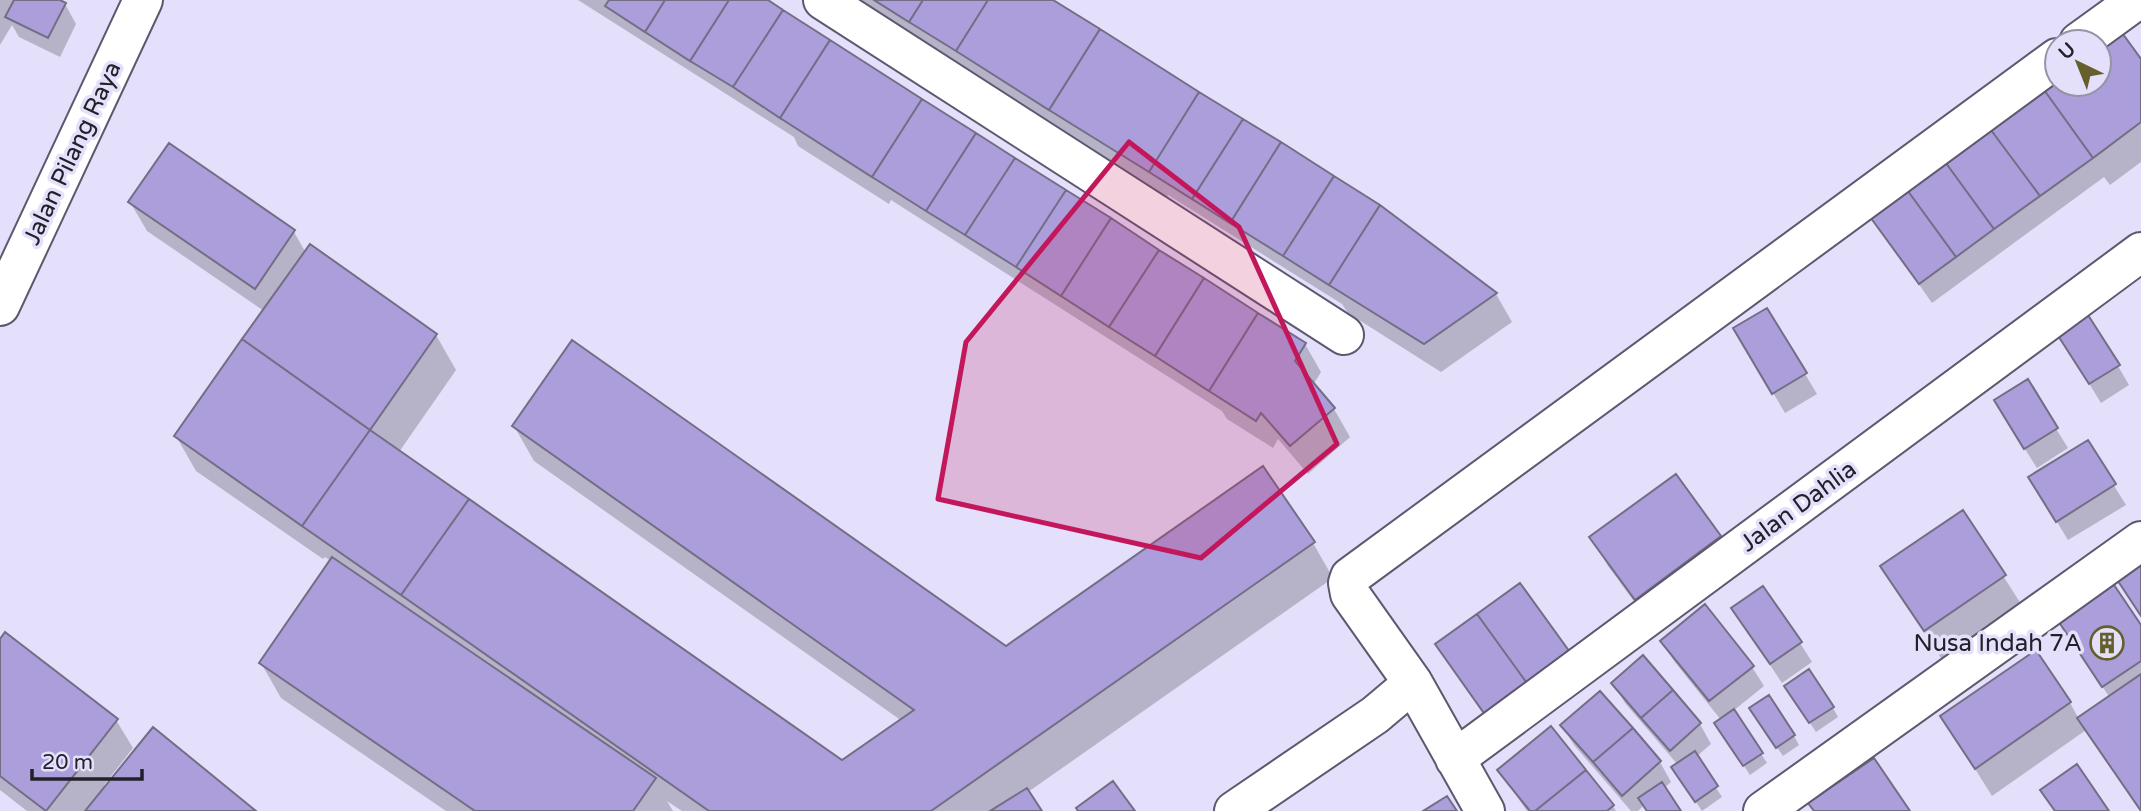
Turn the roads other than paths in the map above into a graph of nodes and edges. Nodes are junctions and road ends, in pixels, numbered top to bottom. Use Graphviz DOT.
graph roads {
  1 [pos="143,0"];
  2 [pos="823,0"];
  3 [pos="2137,0"];
  4 [pos="2098,28"];
  5 [pos="2043,68"];
  6 [pos="2141,252"];
  7 [pos="0,306"];
  8 [pos="1344,335"];
  9 [pos="2141,541"];
  10 [pos="1413,683"];
  11 [pos="1455,759"];
  12 [pos="1234,811"];
  13 [pos="1485,811"];
  14 [pos="1762,811"];
  1 -- 7 [label="main road, Jalan Pilang Raya"];
  2 -- 8 [label="main road"];
  3 -- 4 [label="main road"];
  5 -- 10 [label="main road"];
  6 -- 11 [label="main road, Jalan Dahlia"];
  9 -- 14 [label="main road"];
  10 -- 11 [label="main road"];
  10 -- 12 [label="main road"];
  11 -- 13 [label="main road"];
}
